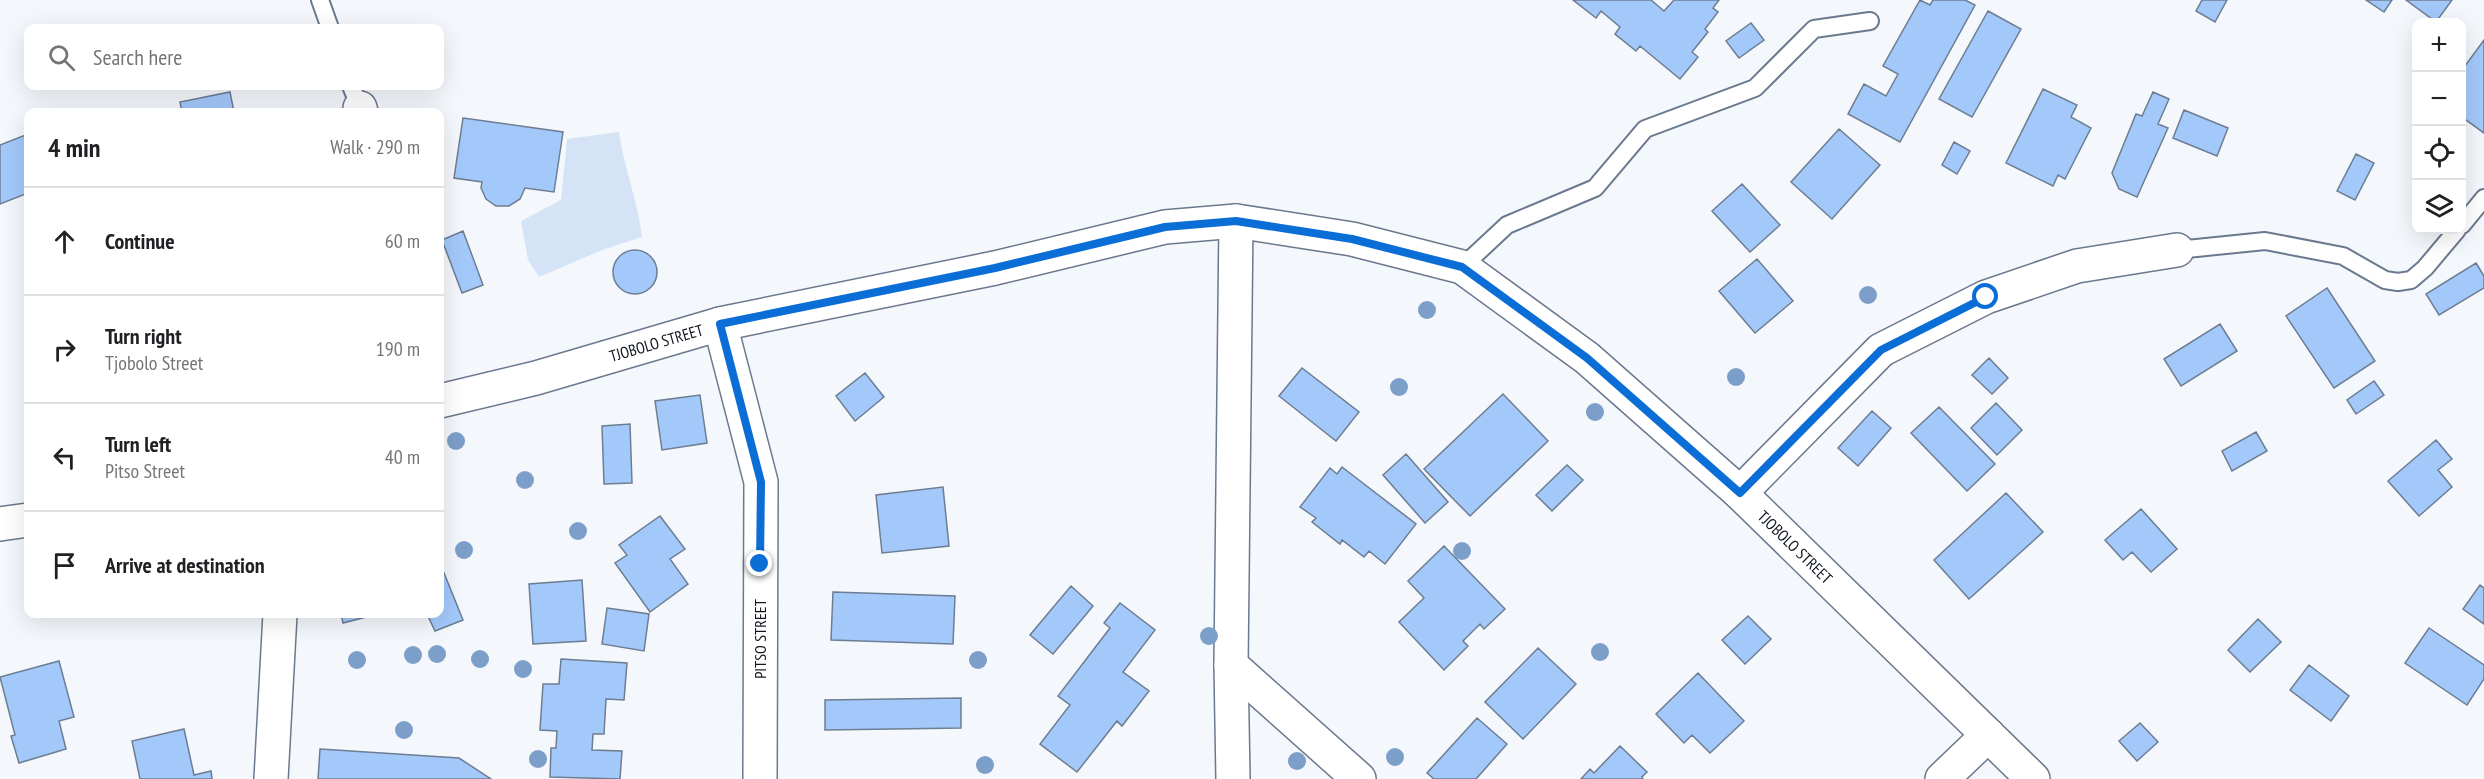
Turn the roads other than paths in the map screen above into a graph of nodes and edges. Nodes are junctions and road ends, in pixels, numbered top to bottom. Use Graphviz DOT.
graph roads {
  1 [pos="320,0"];
  2 [pos="1870,21"];
  3 [pos="329,24"];
  4 [pos="2484,198"];
  5 [pos="2466,220"];
  6 [pos="1236,221"];
  7 [pos="2454,234"];
  8 [pos="2177,249"];
  9 [pos="1462,267"];
  10 [pos="720,324"];
  11 [pos="444,394"];
  12 [pos="1740,493"];
  13 [pos="24,521"];
  14 [pos="0,524"];
  15 [pos="280,618"];
  16 [pos="1231,664"];
  17 [pos="1988,735"];
  18 [pos="271,779"];
  19 [pos="760,779"];
  20 [pos="1233,779"];
  21 [pos="1359,779"];
  22 [pos="1942,779"];
  23 [pos="2033,779"];
  1 -- 3 [label="lane"];
  2 -- 9 [label="lane"];
  4 -- 5 [label="lane"];
  6 -- 9 [label="street, TJOBOLO STREET"];
  6 -- 10 [label="street, TJOBOLO STREET"];
  6 -- 16 [label="street"];
  7 -- 8 [label="lane"];
  8 -- 12 [label="street"];
  9 -- 12 [label="street, TJOBOLO STREET"];
  10 -- 11 [label="street, TJOBOLO STREET"];
  10 -- 19 [label="street, PITSO STREET"];
  12 -- 17 [label="street, TJOBOLO STREET"];
  13 -- 14 [label="street"];
  15 -- 18 [label="street"];
  16 -- 20 [label="street"];
  16 -- 21 [label="street"];
  17 -- 22 [label="street"];
  17 -- 23 [label="street, TJOBOLO STREET"];
}
